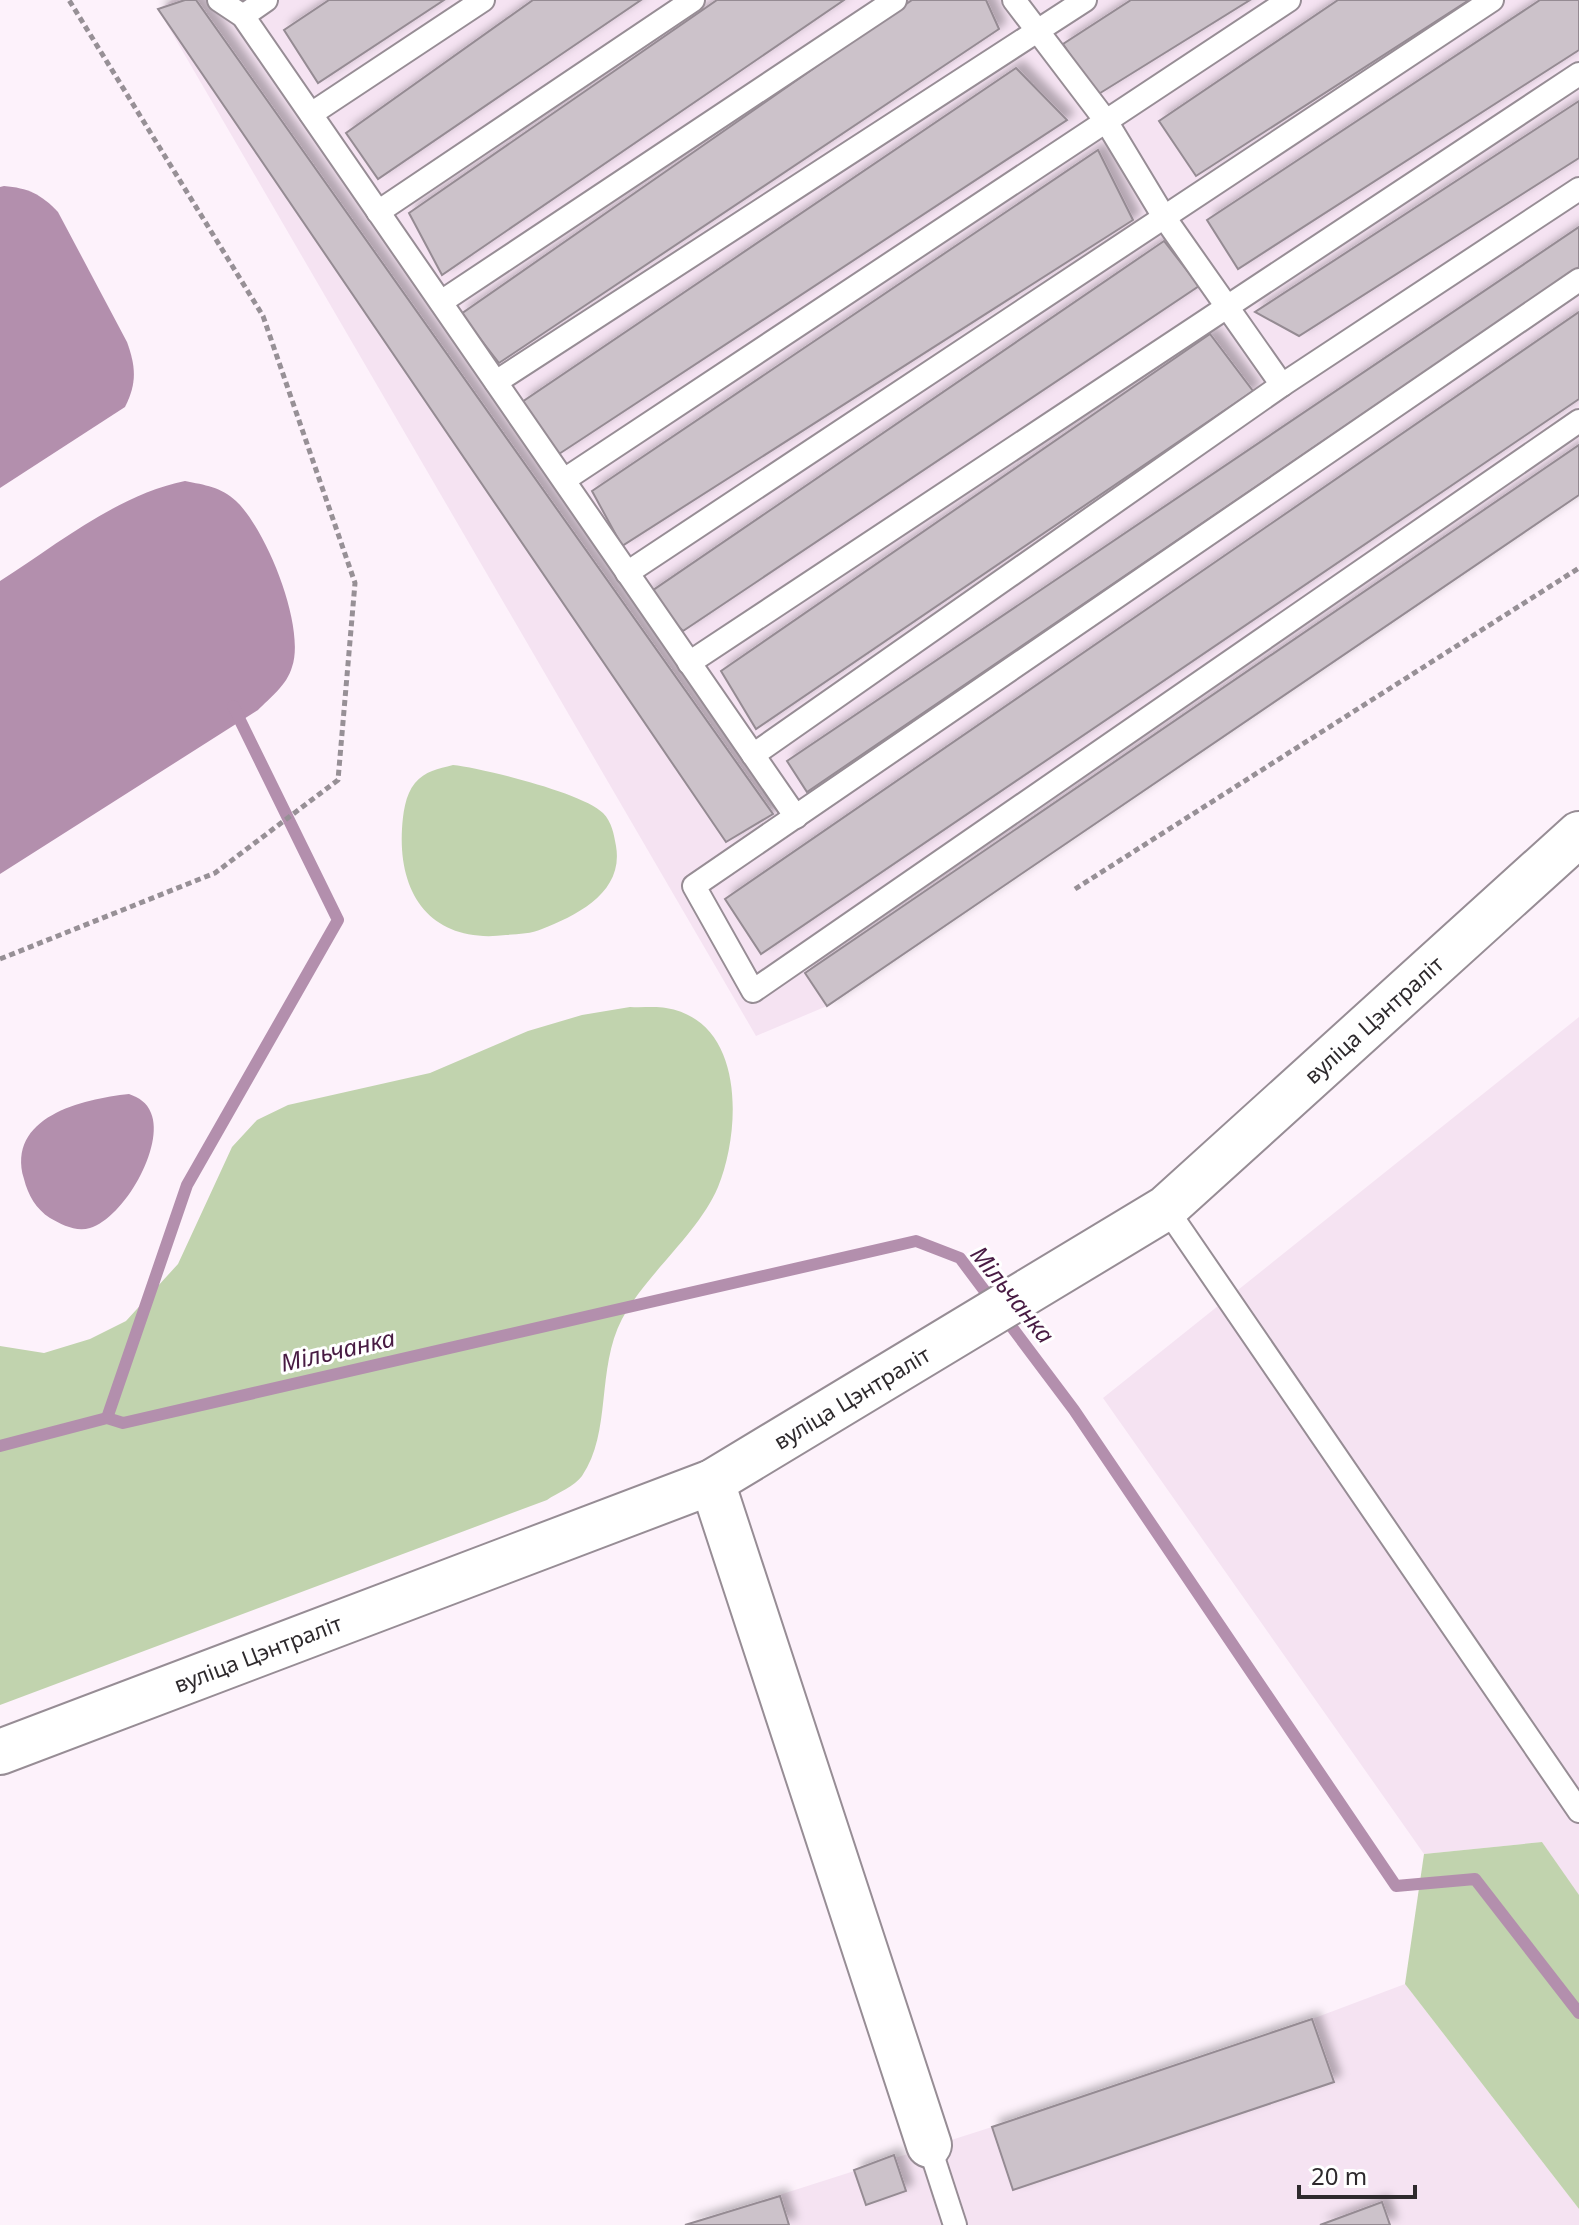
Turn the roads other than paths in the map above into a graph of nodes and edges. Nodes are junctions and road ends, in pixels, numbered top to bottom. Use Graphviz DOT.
graph roads {
  1 [pos="219,0"];
  2 [pos="266,0"];
  3 [pos="483,0"];
  4 [pos="693,0"];
  5 [pos="895,0"];
  6 [pos="1014,0"];
  7 [pos="1085,0"];
  8 [pos="1289,0"];
  9 [pos="1492,0"];
  10 [pos="243,16"];
  11 [pos="1036,32"];
  12 [pos="1579,74"];
  13 [pos="311,114"];
  14 [pos="1106,121"];
  15 [pos="1579,189"];
  16 [pos="378,212"];
  17 [pos="1164,217"];
  18 [pos="1579,280"];
  19 [pos="441,302"];
  20 [pos="1228,306"];
  21 [pos="496,382"];
  22 [pos="1282,385"];
  23 [pos="1579,421"];
  24 [pos="564,480"];
  25 [pos="627,573"];
  26 [pos="689,663"];
  27 [pos="753,755"];
  28 [pos="796,817"];
  29 [pos="1579,834"];
  30 [pos="1166,1208"];
  31 [pos="712,1482"];
  32 [pos="0,1752"];
  33 [pos="1579,1811"];
  34 [pos="929,2145"];
  35 [pos="955,2225"];
  1 -- 10 [label="lane"];
  2 -- 10 [label="lane"];
  3 -- 13 [label="lane"];
  4 -- 16 [label="lane"];
  5 -- 19 [label="lane"];
  6 -- 11 [label="lane"];
  7 -- 11 [label="lane"];
  8 -- 14 [label="lane"];
  9 -- 17 [label="lane"];
  10 -- 13 [label="lane"];
  11 -- 14 [label="lane"];
  11 -- 21 [label="lane"];
  12 -- 20 [label="lane"];
  13 -- 16 [label="lane"];
  14 -- 17 [label="lane"];
  14 -- 24 [label="lane"];
  15 -- 22 [label="lane"];
  16 -- 19 [label="lane"];
  17 -- 20 [label="lane"];
  17 -- 25 [label="lane"];
  18 -- 28 [label="lane"];
  19 -- 21 [label="lane"];
  20 -- 22 [label="lane"];
  20 -- 26 [label="lane"];
  21 -- 24 [label="lane"];
  22 -- 27 [label="lane"];
  23 -- 28 [label="lane"];
  24 -- 25 [label="lane"];
  25 -- 26 [label="lane"];
  26 -- 27 [label="lane"];
  27 -- 28 [label="lane"];
  29 -- 30 [label="street, вуліца Цэнтраліт"];
  30 -- 31 [label="street, вуліца Цэнтраліт"];
  30 -- 33 [label="lane"];
  31 -- 32 [label="street, вуліца Цэнтраліт"];
  31 -- 34 [label="street"];
  34 -- 35 [label="lane"];
}
